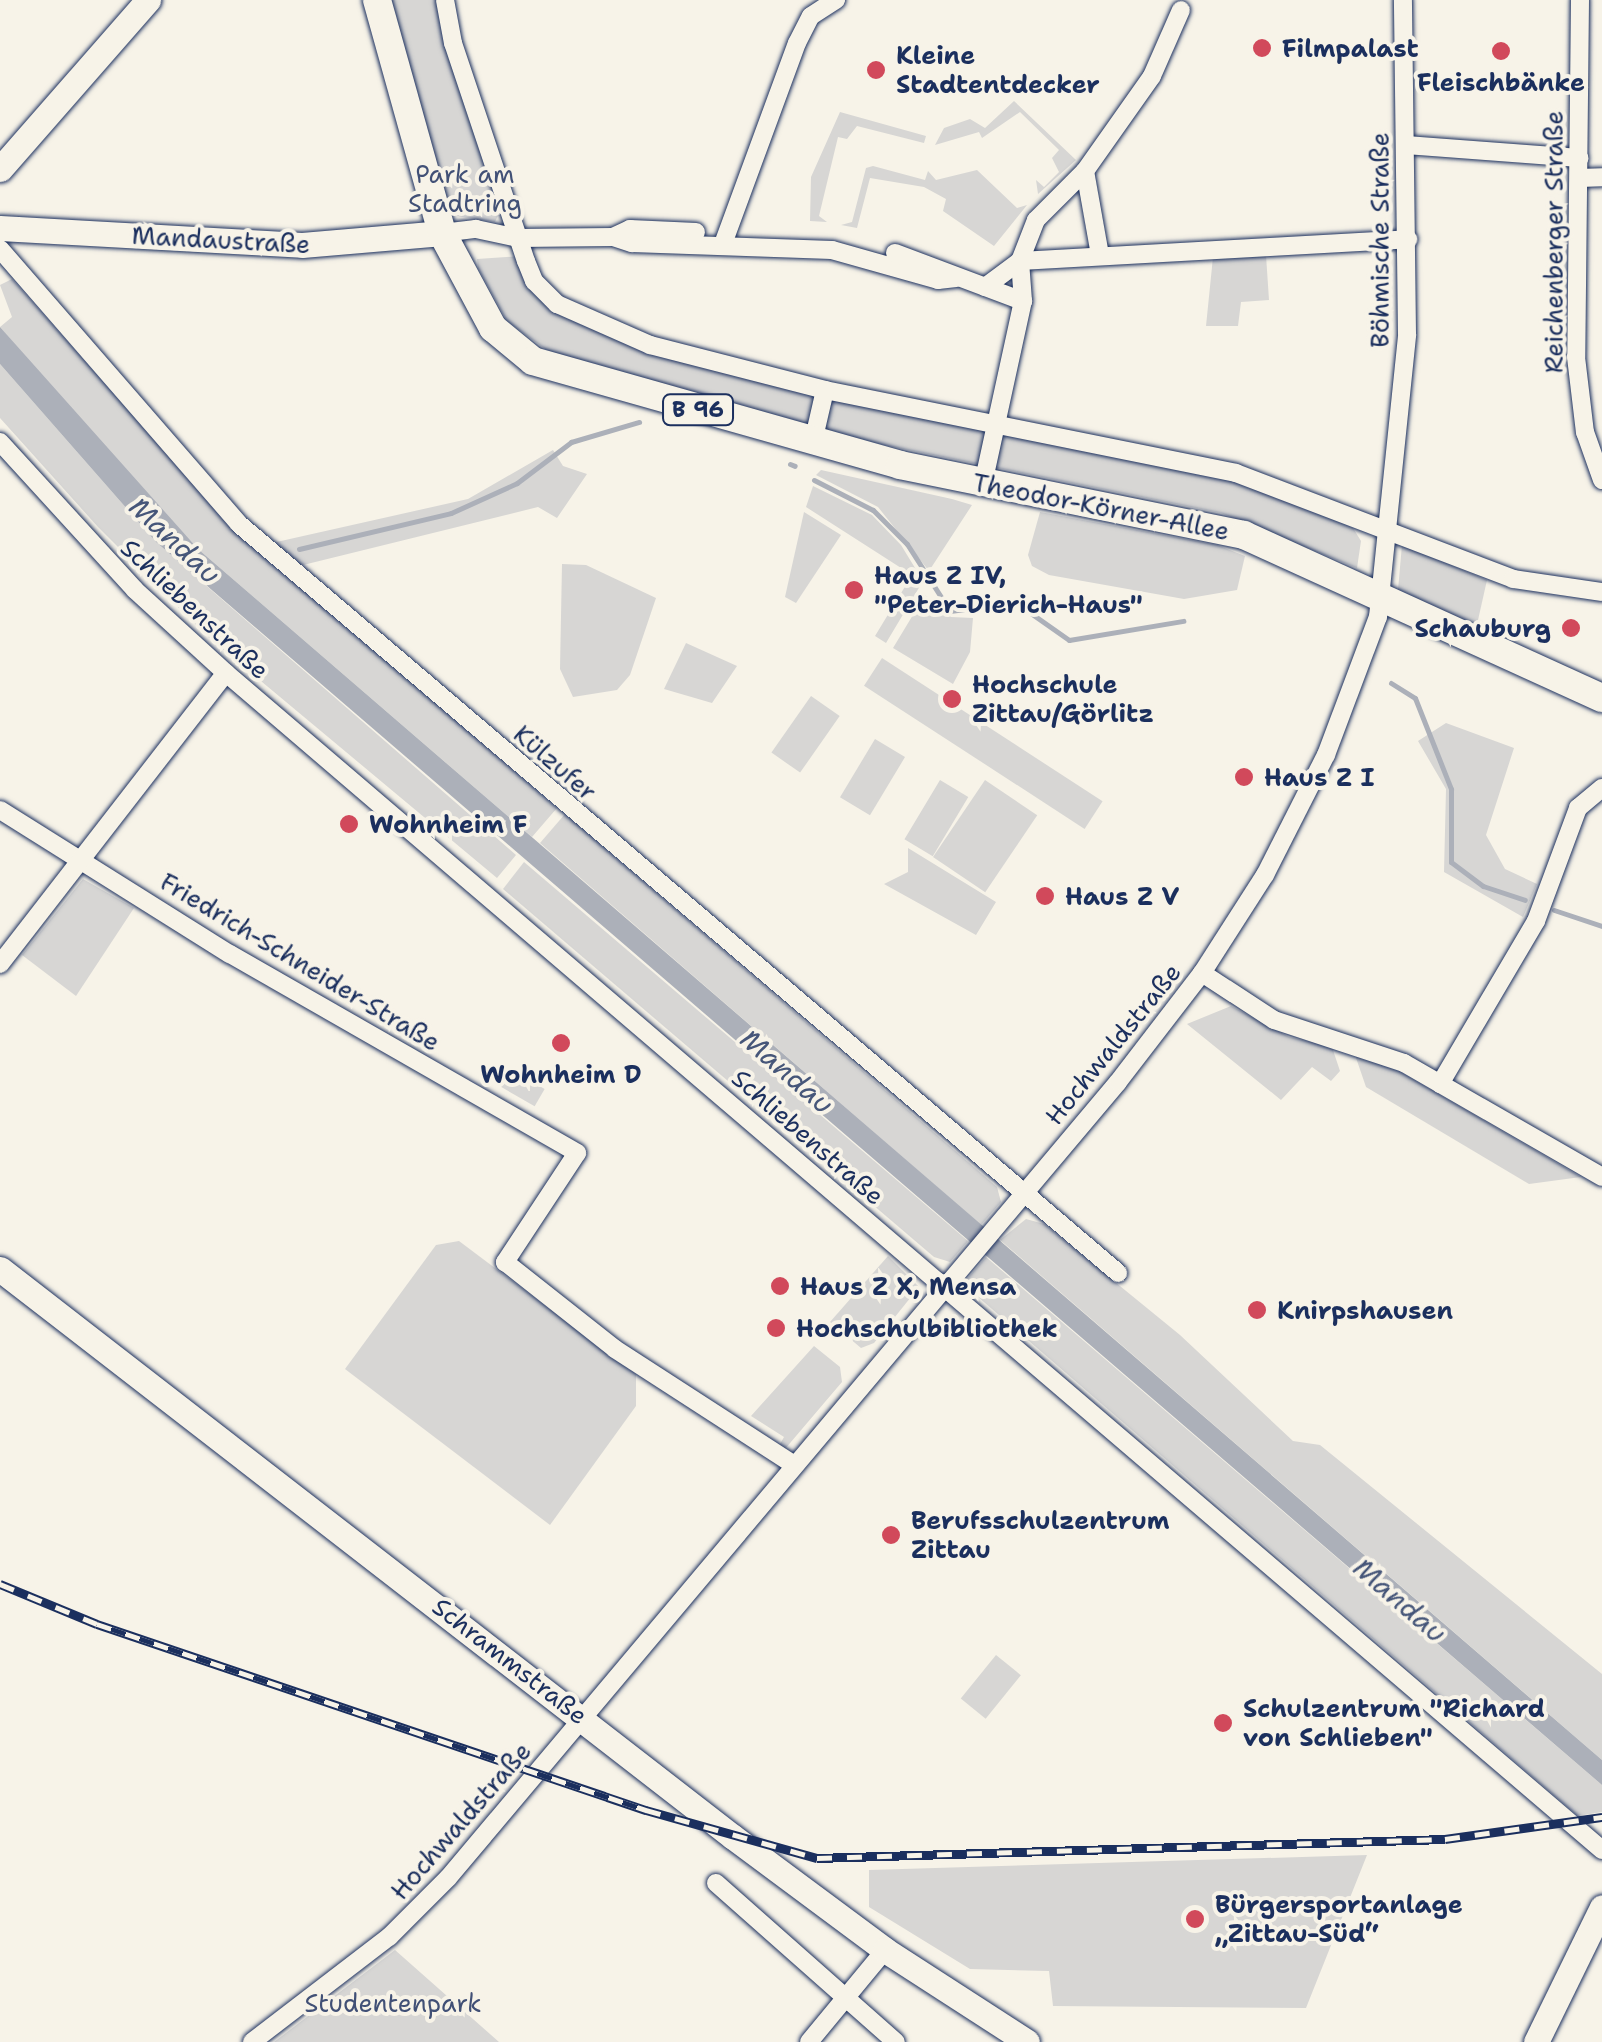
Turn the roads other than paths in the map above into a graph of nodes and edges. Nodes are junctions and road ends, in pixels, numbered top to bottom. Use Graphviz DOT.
graph roads {
  1 [pos="148,0"];
  2 [pos="377,0"];
  3 [pos="445,0"];
  4 [pos="836,0"];
  5 [pos="1403,0"];
  6 [pos="1580,0"];
  7 [pos="1181,10"];
  8 [pos="1406,145"];
  9 [pos="1580,168"];
  10 [pos="0,169"];
  11 [pos="1085,171"];
  12 [pos="1602,177"];
  13 [pos="0,228"];
  14 [pos="456,232"];
  15 [pos="514,238"];
  16 [pos="725,238"];
  17 [pos="1408,239"];
  18 [pos="0,249"];
  19 [pos="1100,254"];
  20 [pos="1020,261"];
  21 [pos="986,287"];
  22 [pos="1022,301"];
  23 [pos="826,390"];
  24 [pos="994,424"];
  25 [pos="0,442"];
  26 [pos="813,442"];
  27 [pos="1602,480"];
  28 [pos="982,484"];
  29 [pos="1384,525"];
  30 [pos="1602,592"];
  31 [pos="1379,599"];
  32 [pos="226,673"];
  33 [pos="1602,698"];
  34 [pos="1602,788"];
  35 [pos="0,810"];
  36 [pos="82,860"];
  37 [pos="0,964"];
  38 [pos="1202,972"];
  39 [pos="1440,1084"];
  40 [pos="1602,1177"];
  41 [pos="1024,1194"];
  42 [pos="0,1269"];
  43 [pos="1118,1273"];
  44 [pos="944,1288"];
  45 [pos="794,1465"];
  46 [pos="583,1718"];
  47 [pos="1602,1850"];
  48 [pos="716,1884"];
  49 [pos="1602,1906"];
  50 [pos="885,1950"];
  51 [pos="846,2000"];
  52 [pos="252,2042"];
  53 [pos="808,2042"];
  54 [pos="896,2042"];
  55 [pos="1028,2042"];
  56 [pos="1536,2042"];
  1 -- 10 [label="main road"];
  2 -- 14 [label="main road, B 96"];
  3 -- 15 [label="street"];
  4 -- 16 [label="street"];
  5 -- 8 [label="street, Böhmische Straße"];
  6 -- 9 [label="street, Reichenberger Straße"];
  7 -- 11 [label="street"];
  8 -- 9 [label="street"];
  8 -- 17 [label="street, Böhmische Straße"];
  9 -- 12 [label="street"];
  9 -- 27 [label="street, Reichenberger Straße"];
  11 -- 19 [label="street"];
  11 -- 20 [label="street"];
  13 -- 14 [label="main road, Mandaustraße"];
  14 -- 15 [label="street"];
  14 -- 26 [label="main road, Theodor-Körner-Allee / B 96"];
  15 -- 16 [label="street"];
  15 -- 23 [label="street"];
  16 -- 21 [label="street"];
  17 -- 19 [label="street"];
  17 -- 29 [label="street, Böhmische Straße"];
  18 -- 41 [label="street, Külzufer"];
  19 -- 20 [label="street"];
  20 -- 21 [label="street"];
  20 -- 22 [label="street"];
  21 -- 22 [label="street"];
  22 -- 24 [label="street"];
  23 -- 24 [label="street"];
  23 -- 26 [label="street"];
  24 -- 28 [label="street"];
  24 -- 29 [label="street"];
  25 -- 32 [label="street, Schliebenstraße"];
  26 -- 28 [label="main road, Theodor-Körner-Allee / B 96"];
  28 -- 31 [label="main road, Theodor-Körner-Allee / B 96"];
  29 -- 30 [label="street"];
  29 -- 31 [label="street, Böhmische Straße"];
  31 -- 33 [label="main road, B 96"];
  31 -- 38 [label="street, Hochwaldstraße"];
  32 -- 36 [label="street"];
  32 -- 44 [label="street, Schliebenstraße"];
  34 -- 39 [label="street"];
  35 -- 36 [label="street, Friedrich-Schneider-Straße"];
  36 -- 37 [label="street"];
  36 -- 45 [label="street, Friedrich-Schneider-Straße"];
  38 -- 39 [label="street"];
  38 -- 41 [label="street, Hochwaldstraße"];
  39 -- 40 [label="street"];
  41 -- 43 [label="street, Külzufer"];
  41 -- 44 [label="street, Hochwaldstraße"];
  42 -- 46 [label="main road, Schrammstraße"];
  44 -- 45 [label="street, Hochwaldstraße"];
  44 -- 47 [label="street, Schliebenstraße"];
  45 -- 46 [label="street, Hochwaldstraße"];
  46 -- 50 [label="main road, Schrammstraße"];
  46 -- 52 [label="street, Hochwaldstraße"];
  48 -- 51 [label="street"];
  49 -- 56 [label="main road"];
  50 -- 51 [label="street"];
  50 -- 55 [label="main road, Schrammstraße"];
  51 -- 53 [label="street"];
  51 -- 54 [label="street"];
}
